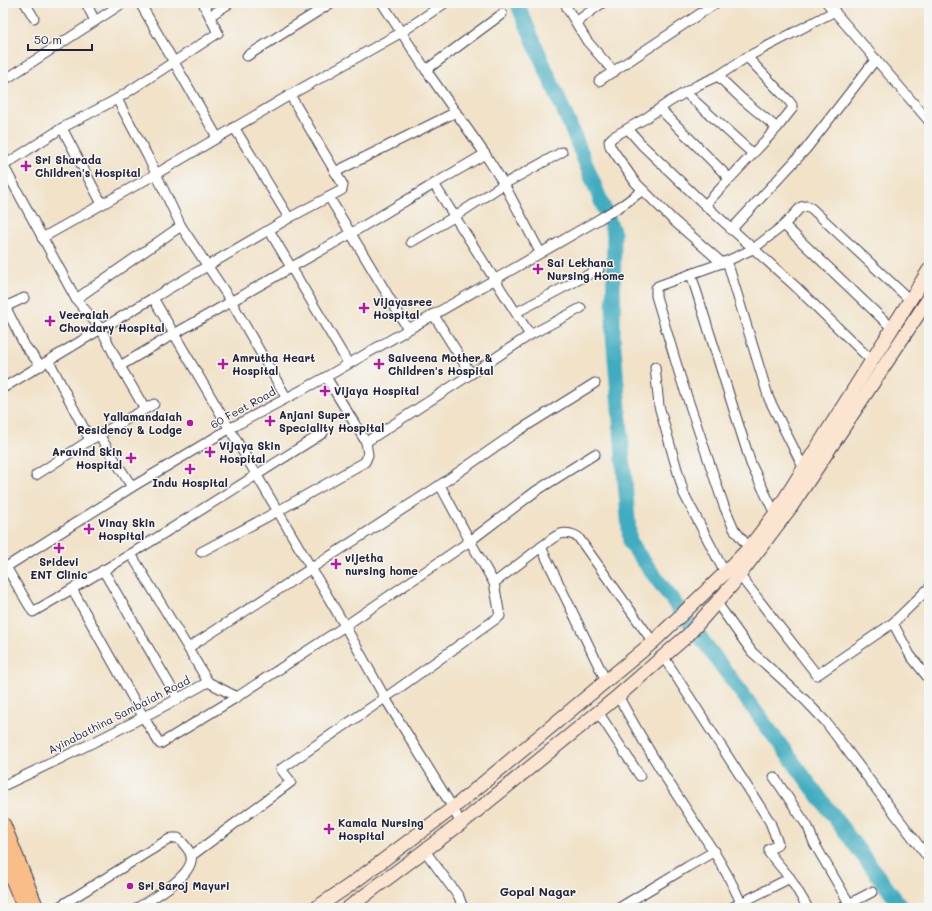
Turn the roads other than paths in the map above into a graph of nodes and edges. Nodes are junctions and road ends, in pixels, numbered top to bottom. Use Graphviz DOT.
graph roads {
  1 [pos="25,3"];
  2 [pos="86,3"];
  3 [pos="123,3"];
  4 [pos="140,3"];
  5 [pos="203,3"];
  6 [pos="230,3"];
  7 [pos="331,3"];
  8 [pos="382,3"];
  9 [pos="445,3"];
  10 [pos="566,3"];
  11 [pos="602,3"];
  12 [pos="716,3"];
  13 [pos="827,3"];
  14 [pos="835,11"];
  15 [pos="502,14"];
  16 [pos="210,16"];
  17 [pos="34,18"];
  18 [pos="95,21"];
  19 [pos="576,22"];
  20 [pos="402,32"];
  21 [pos="247,56"];
  22 [pos="747,57"];
  23 [pos="876,59"];
  24 [pos="173,63"];
  25 [pos="426,70"];
  26 [pos="614,72"];
  27 [pos="718,76"];
  28 [pos="3,81"];
  29 [pos="599,82"];
  30 [pos="686,93"];
  31 [pos="290,95"];
  32 [pos="117,99"];
  33 [pos="660,109"];
  34 [pos="456,112"];
  35 [pos="929,121"];
  36 [pos="234,127"];
  37 [pos="62,128"];
  38 [pos="628,128"];
  39 [pos="777,128"];
  40 [pos="217,137"];
  41 [pos="562,152"];
  42 [pos="752,153"];
  43 [pos="485,154"];
  44 [pos="3,166"];
  45 [pos="335,172"];
  46 [pos="156,174"];
  47 [pos="730,179"];
  48 [pos="434,184"];
  49 [pos="504,184"];
  50 [pos="642,190"];
  51 [pos="329,197"];
  52 [pos="102,204"];
  53 [pos="705,205"];
  54 [pos="454,216"];
  55 [pos="289,218"];
  56 [pos="784,225"];
  57 [pos="181,226"];
  58 [pos="269,230"];
  59 [pos="731,230"];
  60 [pos="350,234"];
  61 [pos="42,238"];
  62 [pos="410,242"];
  63 [pos="753,249"];
  64 [pos="540,252"];
  65 [pos="724,262"];
  66 [pos="208,266"];
  67 [pos="292,268"];
  68 [pos="599,269"];
  69 [pos="929,270"];
  70 [pos="691,274"];
  71 [pos="494,278"];
  72 [pos="24,298"];
  73 [pos="153,298"];
  74 [pos="929,298"];
  75 [pos="76,299"];
  76 [pos="910,300"];
  77 [pos="232,301"];
  78 [pos="4,307"];
  79 [pos="581,308"];
  80 [pos="517,312"];
  81 [pos="433,314"];
  82 [pos="408,329"];
  83 [pos="893,329"];
  84 [pos="101,330"];
  85 [pos="174,334"];
  86 [pos="530,335"];
  87 [pos="872,361"];
  88 [pos="45,363"];
  89 [pos="348,363"];
  90 [pos="120,366"];
  91 [pos="655,368"];
  92 [pos="471,374"];
  93 [pos="326,376"];
  94 [pos="594,383"];
  95 [pos="3,388"];
  96 [pos="286,397"];
  97 [pos="154,404"];
  98 [pos="145,409"];
  99 [pos="229,429"];
  100 [pos="323,433"];
  101 [pos="99,435"];
  102 [pos="90,440"];
  103 [pos="366,442"];
  104 [pos="595,454"];
  105 [pos="804,469"];
  106 [pos="36,474"];
  107 [pos="256,475"];
  108 [pos="440,485"];
  109 [pos="132,487"];
  110 [pos="278,511"];
  111 [pos="775,514"];
  112 [pos="470,540"];
  113 [pos="540,547"];
  114 [pos="749,548"];
  115 [pos="201,552"];
  116 [pos="131,554"];
  117 [pos="311,567"];
  118 [pos="5,568"];
  119 [pos="103,570"];
  120 [pos="732,572"];
  121 [pos="494,583"];
  122 [pos="72,589"];
  123 [pos="928,590"];
  124 [pos="719,600"];
  125 [pos="893,623"];
  126 [pos="345,626"];
  127 [pos="653,642"];
  128 [pos="188,648"];
  129 [pos="663,656"];
  130 [pos="929,679"];
  131 [pos="606,681"];
  132 [pos="208,682"];
  133 [pos="618,696"];
  134 [pos="237,697"];
  135 [pos="385,698"];
  136 [pos="178,699"];
  137 [pos="598,712"];
  138 [pos="144,718"];
  139 [pos="640,776"];
  140 [pos="774,777"];
  141 [pos="3,786"];
  142 [pos="453,808"];
  143 [pos="461,824"];
  144 [pos="3,825"];
  145 [pos="425,851"];
  146 [pos="715,851"];
  147 [pos="3,854"];
  148 [pos="191,856"];
  149 [pos="929,859"];
  150 [pos="790,878"];
  151 [pos="872,892"];
  152 [pos="742,905"];
  153 [pos="845,906"];
  154 [pos="24,908"];
  155 [pos="36,908"];
  156 [pos="57,908"];
  157 [pos="137,908"];
  158 [pos="316,908"];
  159 [pos="348,908"];
  160 [pos="463,908"];
  161 [pos="619,908"];
  162 [pos="731,908"];
  163 [pos="808,908"];
  1 -- 17 [label="street"];
  2 -- 18 [label="street"];
  3 -- 18 [label="street"];
  4 -- 24 [label="street"];
  5 -- 16 [label="street"];
  6 -- 16 [label="street"];
  7 -- 21 [label="street"];
  8 -- 20 [label="street"];
  9 -- 20 [label="street"];
  10 -- 19 [label="street"];
  11 -- 19 [label="street"];
  12 -- 26 [label="street"];
  13 -- 14 [label="street"];
  14 -- 22 [label="street"];
  14 -- 23 [label="street"];
  15 -- 25 [label="street"];
  16 -- 24 [label="street"];
  18 -- 28 [label="street"];
  19 -- 26 [label="street"];
  20 -- 25 [label="street"];
  20 -- 31 [label="street"];
  22 -- 27 [label="street"];
  22 -- 39 [label="street"];
  23 -- 35 [label="street"];
  23 -- 59 [label="street"];
  24 -- 32 [label="street"];
  24 -- 40 [label="street"];
  25 -- 34 [label="street"];
  26 -- 29 [label="street"];
  27 -- 30 [label="street"];
  27 -- 39 [label="street"];
  30 -- 33 [label="street"];
  30 -- 42 [label="street"];
  31 -- 36 [label="street"];
  31 -- 45 [label="street"];
  32 -- 37 [label="street"];
  32 -- 46 [label="street"];
  33 -- 38 [label="street"];
  33 -- 47 [label="street"];
  34 -- 43 [label="street"];
  34 -- 45 [label="street"];
  36 -- 40 [label="street"];
  36 -- 55 [label="street"];
  37 -- 44 [label="street"];
  37 -- 52 [label="street"];
  38 -- 50 [label="street"];
  38 -- 53 [label="street"];
  39 -- 42 [label="street"];
  40 -- 46 [label="street"];
  41 -- 49 [label="street"];
  42 -- 47 [label="street"];
  43 -- 48 [label="street"];
  43 -- 49 [label="street"];
  44 -- 61 [label="street"];
  45 -- 51 [label="street"];
  46 -- 52 [label="street"];
  46 -- 57 [label="street"];
  47 -- 53 [label="street"];
  48 -- 54 [label="street"];
  48 -- 60 [label="street"];
  49 -- 54 [label="street"];
  49 -- 64 [label="street"];
  50 -- 64 [label="street, 60 Feet Road"];
  50 -- 65 [label="street"];
  51 -- 55 [label="street"];
  51 -- 60 [label="street"];
  52 -- 61 [label="street"];
  53 -- 59 [label="street"];
  54 -- 62 [label="street"];
  54 -- 71 [label="street"];
  55 -- 58 [label="street"];
  56 -- 63 [label="street"];
  56 -- 76 [label="street"];
  56 -- 83 [label="street"];
  57 -- 66 [label="street"];
  57 -- 75 [label="street"];
  58 -- 66 [label="street"];
  58 -- 67 [label="street"];
  59 -- 63 [label="street"];
  60 -- 67 [label="street"];
  60 -- 82 [label="street"];
  61 -- 75 [label="street"];
  63 -- 65 [label="street"];
  63 -- 87 [label="street"];
  64 -- 71 [label="street, 60 Feet Road"];
  65 -- 70 [label="street"];
  65 -- 105 [label="street"];
  66 -- 73 [label="street"];
  66 -- 77 [label="street"];
  67 -- 77 [label="street"];
  67 -- 89 [label="street"];
  68 -- 80 [label="street"];
  69 -- 76 [label="main road"];
  70 -- 111 [label="street"];
  70 -- 114 [label="street"];
  71 -- 80 [label="street"];
  71 -- 81 [label="street, 60 Feet Road"];
  72 -- 78 [label="street"];
  73 -- 84 [label="street"];
  73 -- 85 [label="street"];
  74 -- 120 [label="main road"];
  75 -- 84 [label="street"];
  76 -- 83 [label="main road"];
  77 -- 85 [label="street"];
  77 -- 96 [label="street"];
  78 -- 88 [label="street"];
  79 -- 86 [label="street"];
  80 -- 86 [label="street"];
  81 -- 82 [label="street, 60 Feet Road"];
  81 -- 92 [label="street"];
  82 -- 89 [label="street, 60 Feet Road"];
  83 -- 87 [label="main road"];
  84 -- 88 [label="street"];
  84 -- 90 [label="street"];
  85 -- 90 [label="street"];
  85 -- 99 [label="street"];
  86 -- 92 [label="street"];
  87 -- 105 [label="main road"];
  88 -- 95 [label="street"];
  88 -- 102 [label="street"];
  89 -- 93 [label="street, 60 Feet Road"];
  90 -- 98 [label="street"];
  91 -- 120 [label="street"];
  92 -- 103 [label="street"];
  93 -- 96 [label="street, 60 Feet Road"];
  93 -- 103 [label="street"];
  94 -- 108 [label="street"];
  96 -- 99 [label="street, 60 Feet Road"];
  97 -- 98 [label="street"];
  98 -- 101 [label="street"];
  99 -- 107 [label="street"];
  99 -- 109 [label="street, 60 Feet Road"];
  100 -- 107 [label="street"];
  101 -- 102 [label="street"];
  101 -- 109 [label="street"];
  102 -- 106 [label="street"];
  103 -- 110 [label="street"];
  104 -- 112 [label="street"];
  105 -- 111 [label="main road"];
  107 -- 110 [label="street"];
  107 -- 116 [label="street"];
  108 -- 112 [label="street"];
  108 -- 117 [label="street"];
  109 -- 118 [label="street, 60 Feet Road"];
  110 -- 115 [label="street"];
  110 -- 117 [label="street"];
  111 -- 114 [label="main road"];
  112 -- 121 [label="street"];
  112 -- 126 [label="street"];
  113 -- 121 [label="street"];
  113 -- 127 [label="street"];
  113 -- 131 [label="street"];
  114 -- 120 [label="main road"];
  116 -- 119 [label="street"];
  116 -- 128 [label="street, Ayinabathina Sambaiah Road"];
  117 -- 126 [label="street"];
  117 -- 128 [label="street"];
  118 -- 122 [label="street"];
  119 -- 122 [label="street"];
  119 -- 136 [label="street"];
  120 -- 124 [label="main road"];
  120 -- 125 [label="street"];
  120 -- 127 [label="main road"];
  121 -- 135 [label="street"];
  122 -- 138 [label="street"];
  123 -- 125 [label="street"];
  124 -- 129 [label="main road"];
  124 -- 149 [label="street"];
  125 -- 130 [label="street"];
  126 -- 134 [label="street"];
  126 -- 135 [label="street"];
  127 -- 131 [label="main road"];
  128 -- 132 [label="street, Ayinabathina Sambaiah Road"];
  129 -- 133 [label="main road"];
  129 -- 150 [label="street"];
  131 -- 142 [label="main road"];
  132 -- 134 [label="street"];
  132 -- 136 [label="street, Ayinabathina Sambaiah Road"];
  133 -- 137 [label="main road"];
  133 -- 146 [label="street"];
  134 -- 138 [label="street"];
  135 -- 142 [label="street"];
  135 -- 148 [label="street"];
  136 -- 138 [label="street, Ayinabathina Sambaiah Road"];
  137 -- 139 [label="street"];
  137 -- 143 [label="main road"];
  138 -- 141 [label="street, Ayinabathina Sambaiah Road"];
  140 -- 153 [label="street"];
  142 -- 143 [label="street"];
  142 -- 158 [label="main road"];
  143 -- 145 [label="main road"];
  144 -- 155 [label="main road"];
  145 -- 159 [label="main road"];
  145 -- 160 [label="street"];
  146 -- 152 [label="street"];
  146 -- 161 [label="street"];
  147 -- 154 [label="main road"];
  148 -- 156 [label="street"];
  148 -- 157 [label="street"];
  150 -- 152 [label="street"];
  150 -- 163 [label="street"];
  151 -- 153 [label="street"];
  152 -- 162 [label="street"];
}
